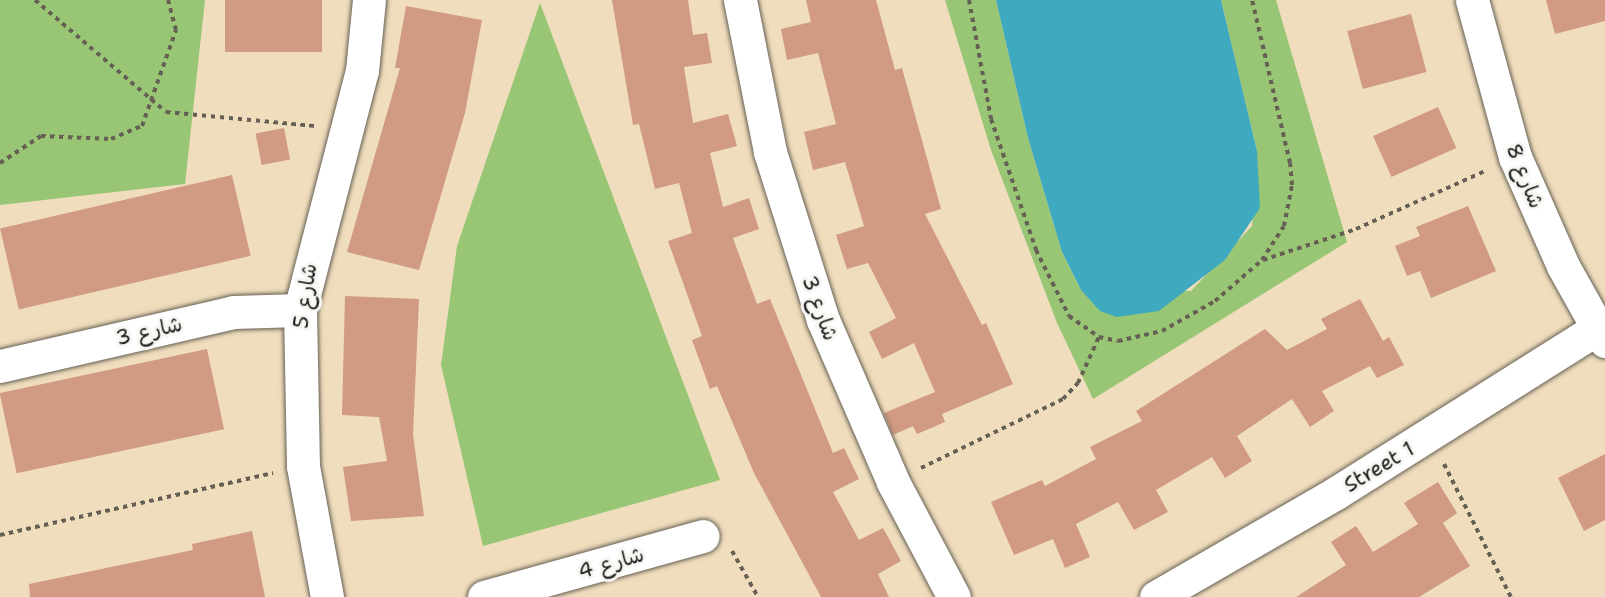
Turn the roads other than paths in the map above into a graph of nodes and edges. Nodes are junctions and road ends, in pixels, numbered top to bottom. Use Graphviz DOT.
graph roads {
  1 [pos="369,0"];
  2 [pos="740,0"];
  3 [pos="1472,0"];
  4 [pos="300,310"];
  5 [pos="1601,334"];
  6 [pos="0,366"];
  7 [pos="703,536"];
  8 [pos="327,597"];
  9 [pos="484,597"];
  10 [pos="954,597"];
  11 [pos="1156,597"];
  1 -- 4 [label="street, شارع 5"];
  2 -- 10 [label="street, شارع 3"];
  3 -- 5 [label="street, شارع 8"];
  4 -- 6 [label="street, شارع 3"];
  4 -- 8 [label="street, شارع 5"];
  5 -- 11 [label="street, Street 1"];
  7 -- 9 [label="street, شارع 4"];
}
